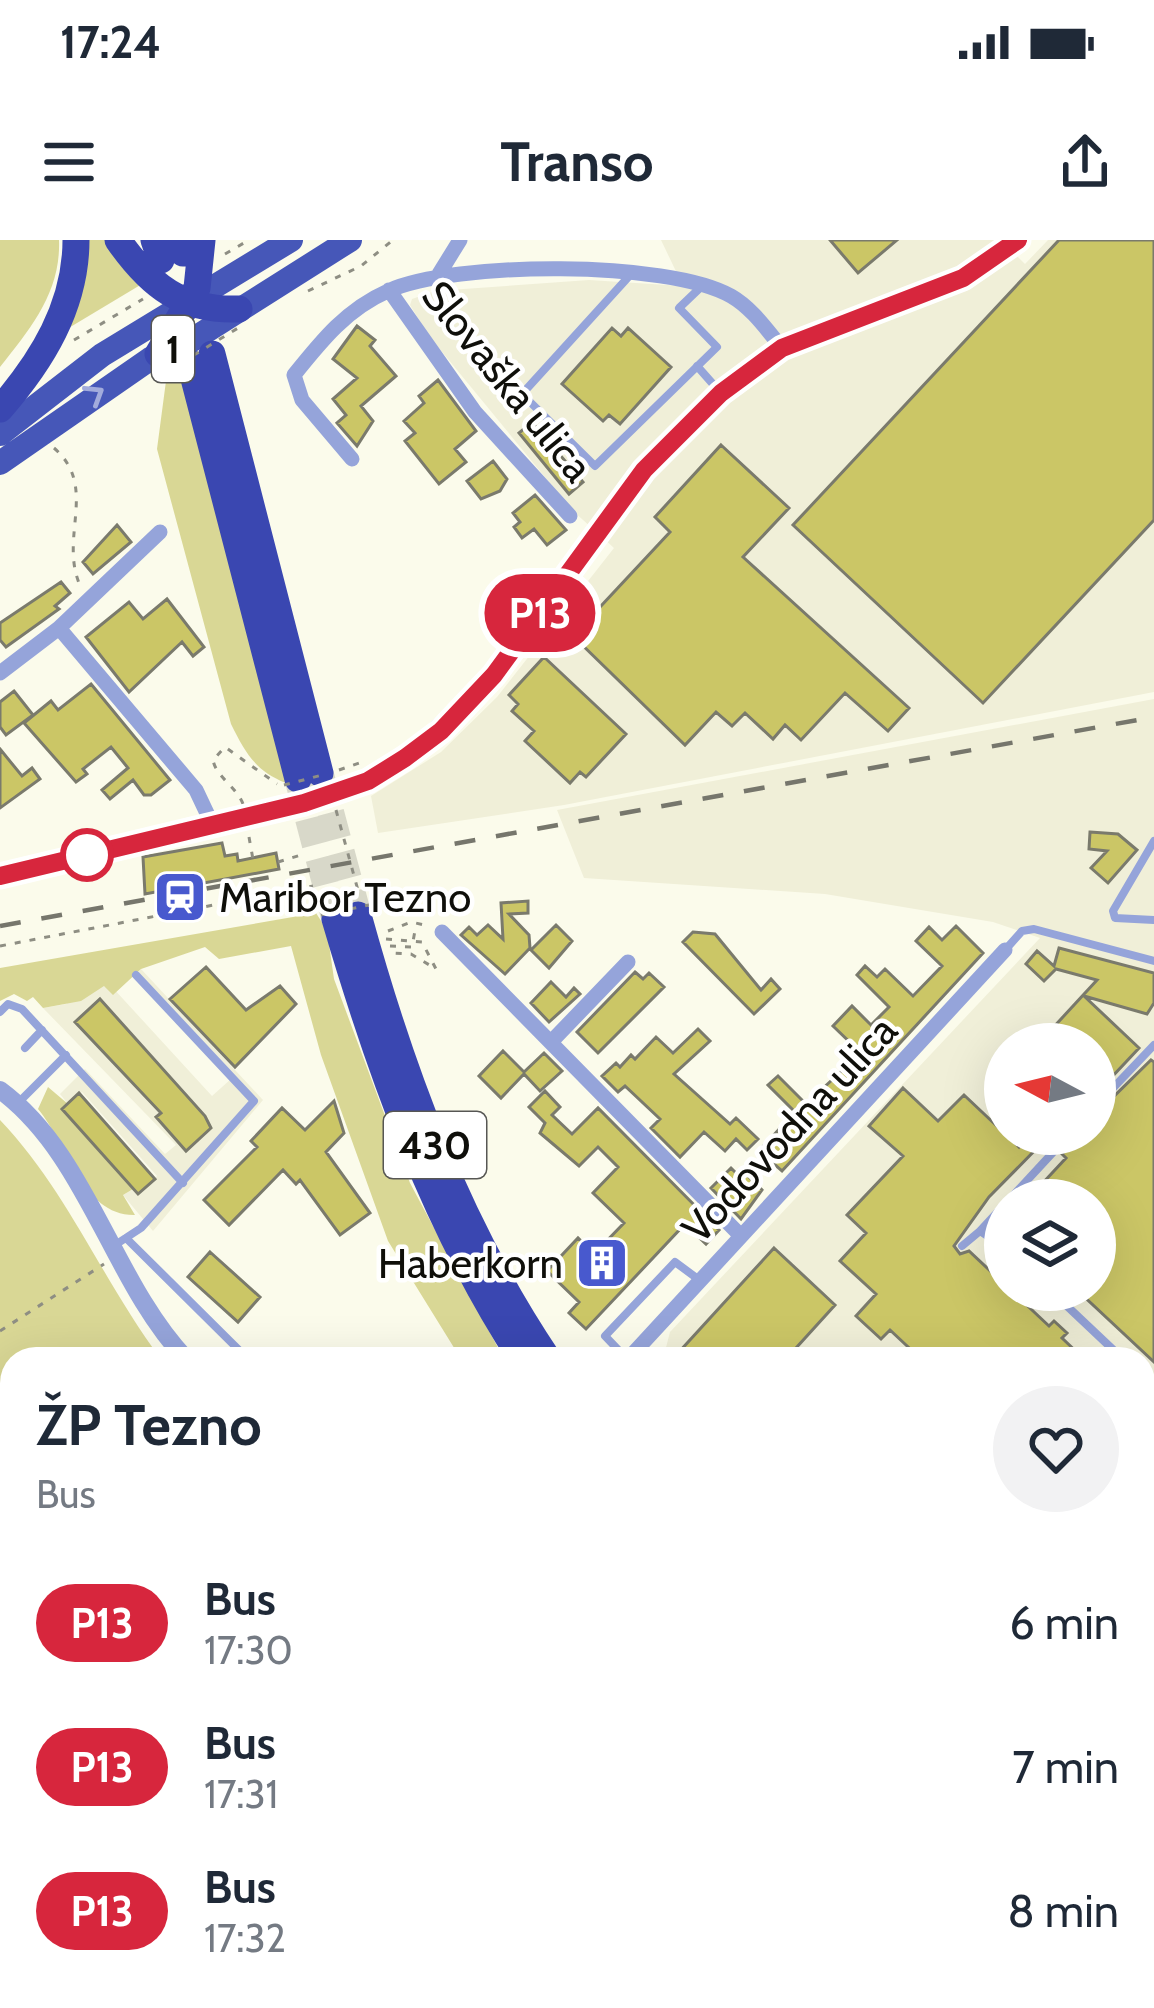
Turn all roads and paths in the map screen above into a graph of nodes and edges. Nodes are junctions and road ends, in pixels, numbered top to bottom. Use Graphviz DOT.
graph roads {
  1 [pos="76,240"];
  2 [pos="118,240"];
  3 [pos="249,240"];
  4 [pos="291,240"];
  5 [pos="350,240"];
  6 [pos="393,240"];
  7 [pos="460,240"];
  8 [pos="1018,240"];
  9 [pos="180,250"];
  10 [pos="632,273"];
  11 [pos="439,274"];
  12 [pos="703,285"];
  13 [pos="389,290"];
  14 [pos="304,293"];
  15 [pos="174,297"];
  16 [pos="238,319"];
  17 [pos="49,342"];
  18 [pos="782,348"];
  19 [pos="182,360"];
  20 [pos="698,366"];
  21 [pos="721,393"];
  22 [pos="0,409"];
  23 [pos="0,434"];
  24 [pos="53,447"];
  25 [pos="352,459"];
  26 [pos="0,463"];
  27 [pos="571,516"];
  28 [pos="160,532"];
  29 [pos="90,598"];
  30 [pos="59,628"];
  31 [pos="0,673"];
  32 [pos="364,758"];
  33 [pos="349,763"];
  34 [pos="312,779"];
  35 [pos="244,806"];
  36 [pos="336,809"];
  37 [pos="213,826"];
  38 [pos="248,829"];
  39 [pos="1154,842"];
  40 [pos="304,854"];
  41 [pos="278,862"];
  42 [pos="254,865"];
  43 [pos="0,876"];
  44 [pos="313,886"];
  45 [pos="352,916"];
  46 [pos="1154,920"];
  47 [pos="417,923"];
  48 [pos="442,932"];
  49 [pos="413,940"];
  50 [pos="0,946"];
  51 [pos="382,949"];
  52 [pos="1005,950"];
  53 [pos="1154,961"];
  54 [pos="628,962"];
  55 [pos="136,975"];
  56 [pos="0,1012"];
  57 [pos="42,1030"];
  58 [pos="551,1042"];
  59 [pos="1154,1045"];
  60 [pos="25,1048"];
  61 [pos="66,1055"];
  62 [pos="1116,1085"];
  63 [pos="0,1090"];
  64 [pos="17,1103"];
  65 [pos="1051,1155"];
  66 [pos="1028,1179"];
  67 [pos="182,1183"];
  68 [pos="984,1227"];
  69 [pos="980,1231"];
  70 [pos="739,1234"];
  71 [pos="984,1234"];
  72 [pos="962,1246"];
  73 [pos="114,1249"];
  74 [pos="698,1280"];
  75 [pos="1072,1311"];
  76 [pos="0,1331"];
  77 [pos="176,1347"];
  78 [pos="233,1347"];
  79 [pos="515,1347"];
  80 [pos="541,1347"];
  81 [pos="615,1347"];
  82 [pos="639,1347"];
  83 [pos="1110,1347"];
  1 -- 17 [label="highway"];
  2 -- 15 [label="highway"];
  3 -- 9 [label="path"];
  4 -- 15 [label="main road, 1"];
  5 -- 16 [label="main road, 1"];
  6 -- 14 [label="path"];
  7 -- 11 [label="street"];
  8 -- 18 [label="street"];
  9 -- 15 [label="highway"];
  10 -- 11 [label="street"];
  10 -- 12 [label="street"];
  10 -- 20 [label="lane"];
  11 -- 13 [label="street"];
  12 -- 18 [label="street"];
  12 -- 20 [label="lane"];
  13 -- 25 [label="street"];
  13 -- 27 [label="street, Slovaška ulica"];
  15 -- 16 [label="highway"];
  15 -- 17 [label="path"];
  15 -- 19 [label="highway"];
  15 -- 23 [label="main road, 1"];
  16 -- 19 [label="path, bridge"];
  16 -- 19 [label="main road, 1"];
  17 -- 22 [label="highway"];
  18 -- 21 [label="street"];
  26 -- 19 [label="main road, 1, one-way"];
  19 -- 34 [label="highway"];
  20 -- 21 [label="lane"];
  21 -- 37 [label="street, bridge"];
  24 -- 29 [label="path"];
  28 -- 29 [label="street"];
  29 -- 30 [label="street"];
  30 -- 31 [label="street"];
  30 -- 37 [label="street"];
  32 -- 33 [label="path"];
  34 -- 35 [label="path"];
  36 -- 45 [label="path"];
  37 -- 43 [label="street"];
  38 -- 42 [label="path"];
  39 -- 46 [label="lane"];
  40 -- 41 [label="path"];
  44 -- 50 [label="path"];
  45 -- 51 [label="path"];
  45 -- 79 [label="highway, 430"];
  45 -- 80 [label="highway, 430"];
  47 -- 48 [label="path"];
  47 -- 49 [label="path"];
  47 -- 49 [label="path"];
  48 -- 58 [label="street"];
  49 -- 51 [label="path"];
  49 -- 51 [label="path"];
  52 -- 53 [label="lane"];
  52 -- 70 [label="street, Vodovodna ulica"];
  54 -- 58 [label="street"];
  55 -- 67 [label="lane"];
  56 -- 57 [label="lane"];
  57 -- 60 [label="lane"];
  57 -- 61 [label="lane"];
  58 -- 70 [label="street"];
  59 -- 62 [label="lane"];
  61 -- 64 [label="lane"];
  61 -- 67 [label="lane"];
  63 -- 64 [label="street"];
  64 -- 73 [label="street"];
  65 -- 66 [label="lane"];
  67 -- 73 [label="lane"];
  68 -- 69 [label="lane"];
  69 -- 71 [label="lane"];
  69 -- 72 [label="lane"];
  70 -- 74 [label="street, Vodovodna ulica"];
  73 -- 76 [label="path"];
  73 -- 77 [label="street"];
  73 -- 78 [label="lane"];
  74 -- 81 [label="lane"];
  74 -- 82 [label="street, Vodovodna ulica"];
  75 -- 83 [label="lane"];
}
